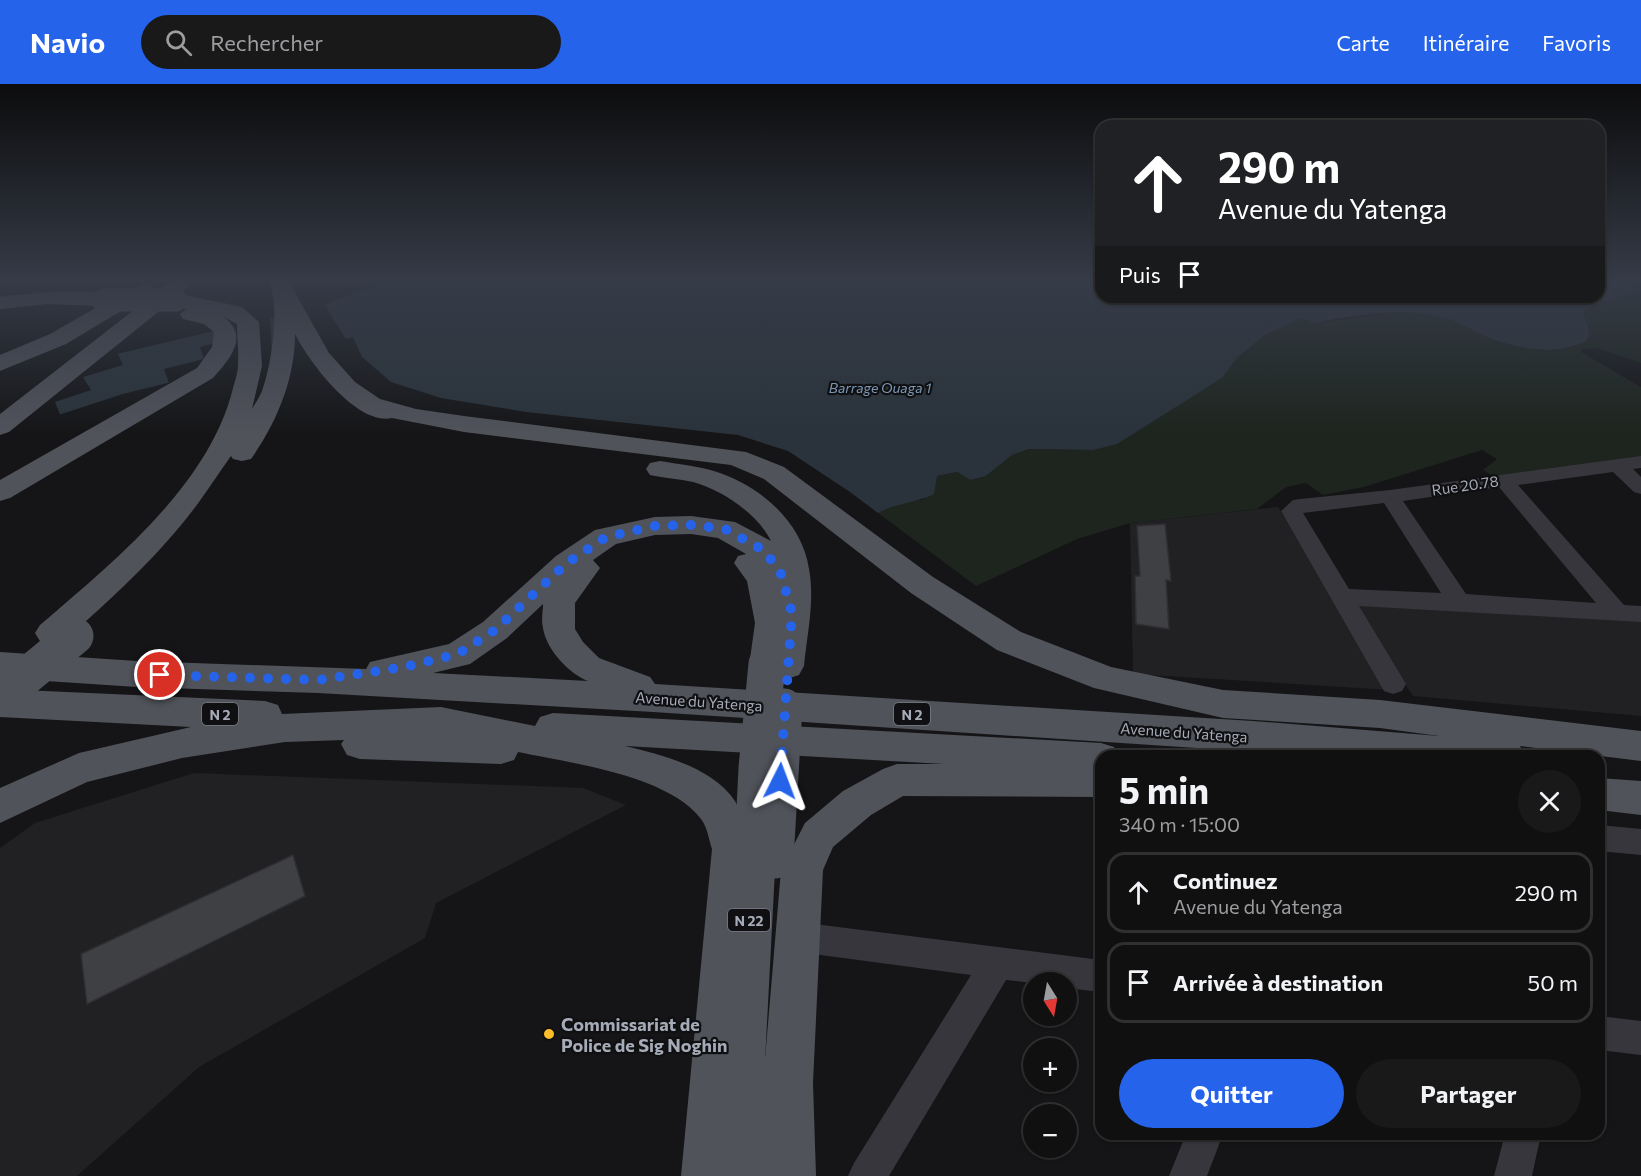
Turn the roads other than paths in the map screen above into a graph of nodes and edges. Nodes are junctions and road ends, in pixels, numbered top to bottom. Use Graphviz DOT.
graph roads {
  1 [pos="69,333"];
  2 [pos="93,333"];
  3 [pos="124,333"];
  4 [pos="225,333"];
  5 [pos="250,333"];
  6 [pos="286,333"];
  7 [pos="303,333"];
  8 [pos="0,364"];
  9 [pos="364,402"];
  10 [pos="0,405"];
  11 [pos="0,427"];
  12 [pos="1641,462"];
  13 [pos="1617,465"];
  14 [pos="1503,480"];
  15 [pos="1641,488"];
  16 [pos="0,492"];
  17 [pos="1390,496"];
  18 [pos="1340,597"];
  19 [pos="1459,602"];
  20 [pos="792,613"];
  21 [pos="1630,614"];
  22 [pos="64,634"];
  23 [pos="0,654"];
  24 [pos="0,665"];
  25 [pos="777,665"];
  26 [pos="68,670"];
  27 [pos="0,676"];
  28 [pos="318,680"];
  29 [pos="1392,684"];
  30 [pos="0,698"];
  31 [pos="0,703"];
  32 [pos="734,703"];
  33 [pos="441,721"];
  34 [pos="182,742"];
  35 [pos="1641,746"];
  36 [pos="1430,750"];
  37 [pos="596,753"];
  38 [pos="1095,758"];
  39 [pos="1605,763"];
  40 [pos="1641,766"];
  41 [pos="1095,781"];
  42 [pos="1605,795"];
  43 [pos="1641,798"];
  44 [pos="0,806"];
  45 [pos="1605,839"];
  46 [pos="1641,842"];
  47 [pos="798,937"];
  48 [pos="997,964"];
  49 [pos="1095,975"];
  50 [pos="1605,1034"];
  51 [pos="1641,1038"];
  52 [pos="1203,1140"];
  53 [pos="1522,1140"];
  54 [pos="707,1176"];
  55 [pos="736,1176"];
  56 [pos="760,1176"];
  57 [pos="790,1176"];
  58 [pos="867,1176"];
  59 [pos="1188,1176"];
  60 [pos="1513,1176"];
  1 -- 8 [label="main road"];
  2 -- 10 [label="main road"];
  3 -- 11 [label="main road"];
  4 -- 16 [label="main road"];
  5 -- 22 [label="main road"];
  6 -- 22 [label="main road"];
  7 -- 9 [label="main road"];
  9 -- 20 [label="main road"];
  9 -- 35 [label="main road"];
  12 -- 13 [label="street, Rue 20.78"];
  13 -- 14 [label="street, Rue 20.78"];
  13 -- 15 [label="street"];
  14 -- 17 [label="street, Rue 20.78"];
  14 -- 21 [label="street"];
  17 -- 18 [label="street, Rue 20.78"];
  17 -- 19 [label="street"];
  18 -- 19 [label="street"];
  18 -- 29 [label="street"];
  19 -- 21 [label="street"];
  20 -- 25 [label="main road"];
  20 -- 28 [label="main road"];
  22 -- 27 [label="main road"];
  22 -- 30 [label="main road, bridge"];
  23 -- 26 [label="main road"];
  24 -- 26 [label="main road, Avenue du Yatenga / N 2"];
  25 -- 32 [label="main road"];
  25 -- 55 [label="main road, N 22, bridge"];
  25 -- 56 [label="main road, N 22, bridge"];
  26 -- 28 [label="main road, Avenue du Yatenga / N 2"];
  28 -- 32 [label="main road, Avenue du Yatenga / N 2"];
  31 -- 33 [label="main road, N 2"];
  32 -- 36 [label="main road, Avenue du Yatenga / N 2"];
  33 -- 34 [label="main road"];
  33 -- 37 [label="main road"];
  33 -- 38 [label="main road, N 2"];
  34 -- 37 [label="main road"];
  34 -- 44 [label="main road"];
  37 -- 54 [label="main road"];
  39 -- 40 [label="main road"];
  41 -- 47 [label="main road"];
  42 -- 43 [label="main road"];
  45 -- 46 [label="street"];
  47 -- 48 [label="street"];
  47 -- 57 [label="main road"];
  48 -- 49 [label="street"];
  48 -- 58 [label="street"];
  50 -- 51 [label="street"];
  52 -- 59 [label="street"];
  53 -- 60 [label="street"];
}
